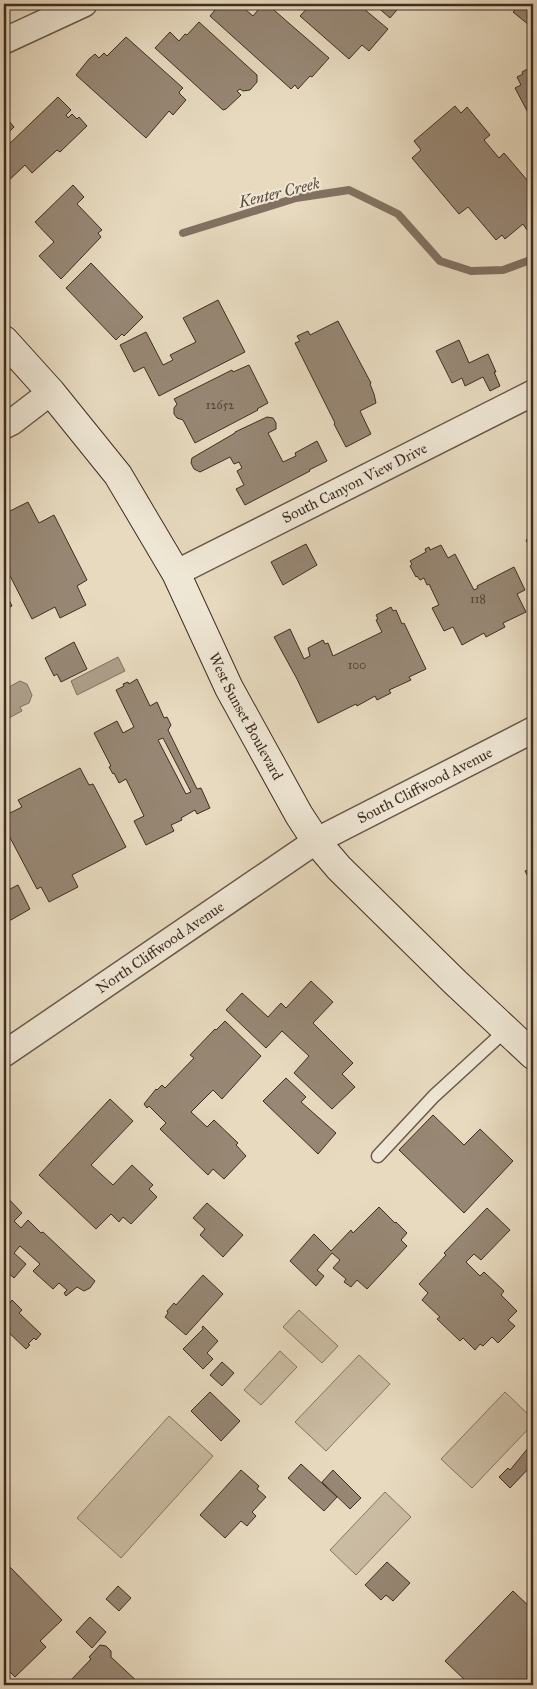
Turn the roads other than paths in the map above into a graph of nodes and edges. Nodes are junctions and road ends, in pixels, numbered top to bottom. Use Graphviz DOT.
graph roads {
  1 [pos="84,4"];
  2 [pos="4,41"];
  3 [pos="4,340"];
  4 [pos="51,392"];
  5 [pos="533,393"];
  6 [pos="4,426"];
  7 [pos="176,573"];
  8 [pos="533,730"];
  9 [pos="316,842"];
  10 [pos="506,1030"];
  11 [pos="4,1054"];
  12 [pos="533,1056"];
  13 [pos="378,1156"];
  1 -- 2 [label="street"];
  3 -- 4 [label="main road, West Sunset Boulevard"];
  4 -- 6 [label="street"];
  4 -- 7 [label="main road, West Sunset Boulevard"];
  5 -- 7 [label="street, South Canyon View Drive"];
  7 -- 9 [label="main road, West Sunset Boulevard"];
  8 -- 9 [label="street, South Cliffwood Avenue"];
  9 -- 10 [label="main road, West Sunset Boulevard"];
  9 -- 11 [label="street, North Cliffwood Avenue"];
  10 -- 12 [label="main road, West Sunset Boulevard"];
  10 -- 13 [label="lane"];
}
